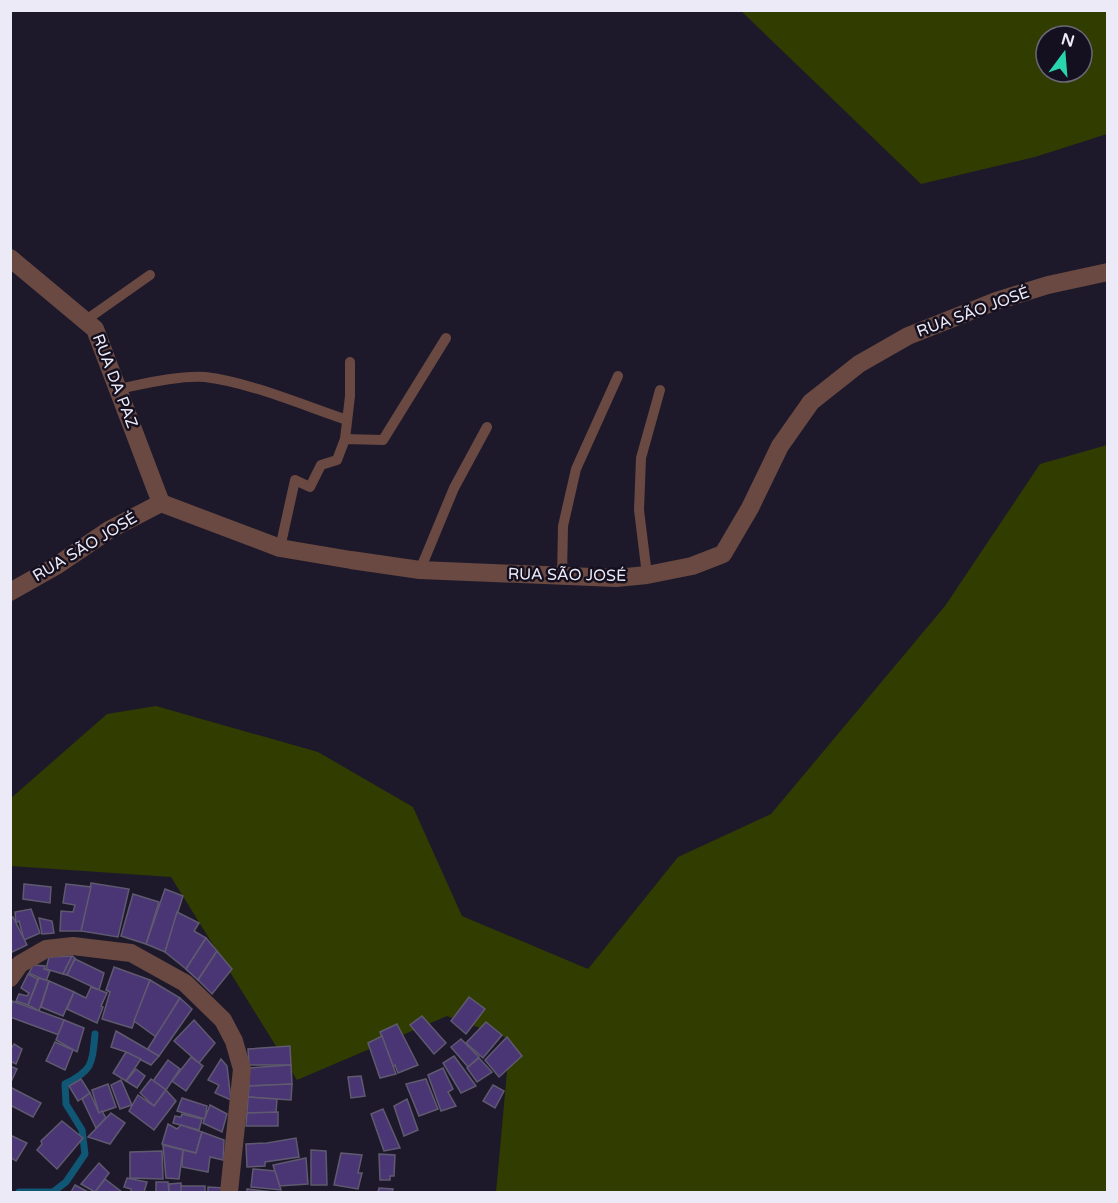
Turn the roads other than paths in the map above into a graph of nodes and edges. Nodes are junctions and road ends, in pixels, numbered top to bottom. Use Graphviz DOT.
graph roads {
  1 [pos="10,258"];
  2 [pos="1107,272"];
  3 [pos="150,275"];
  4 [pos="86,320"];
  5 [pos="446,338"];
  6 [pos="350,362"];
  7 [pos="618,376"];
  8 [pos="118,389"];
  9 [pos="660,390"];
  10 [pos="347,420"];
  11 [pos="487,427"];
  12 [pos="345,439"];
  13 [pos="161,503"];
  14 [pos="280,548"];
  15 [pos="420,570"];
  16 [pos="647,575"];
  17 [pos="562,577"];
  18 [pos="10,592"];
  19 [pos="10,978"];
  20 [pos="229,1192"];
  1 -- 4 [label="street, RUA DA PAZ"];
  2 -- 16 [label="street, RUA SÃO JOSÉ"];
  3 -- 4 [label="lane"];
  4 -- 8 [label="street, RUA DA PAZ"];
  5 -- 12 [label="lane"];
  6 -- 10 [label="lane"];
  7 -- 17 [label="lane"];
  8 -- 10 [label="lane"];
  8 -- 13 [label="street, RUA DA PAZ"];
  9 -- 16 [label="lane"];
  10 -- 12 [label="lane"];
  11 -- 15 [label="lane"];
  12 -- 14 [label="lane"];
  13 -- 14 [label="street, RUA SÃO JOSÉ"];
  13 -- 18 [label="street, RUA SÃO JOSÉ"];
  14 -- 15 [label="street, RUA SÃO JOSÉ"];
  15 -- 17 [label="street, RUA SÃO JOSÉ"];
  16 -- 17 [label="street, RUA SÃO JOSÉ"];
  19 -- 20 [label="street"];
}
